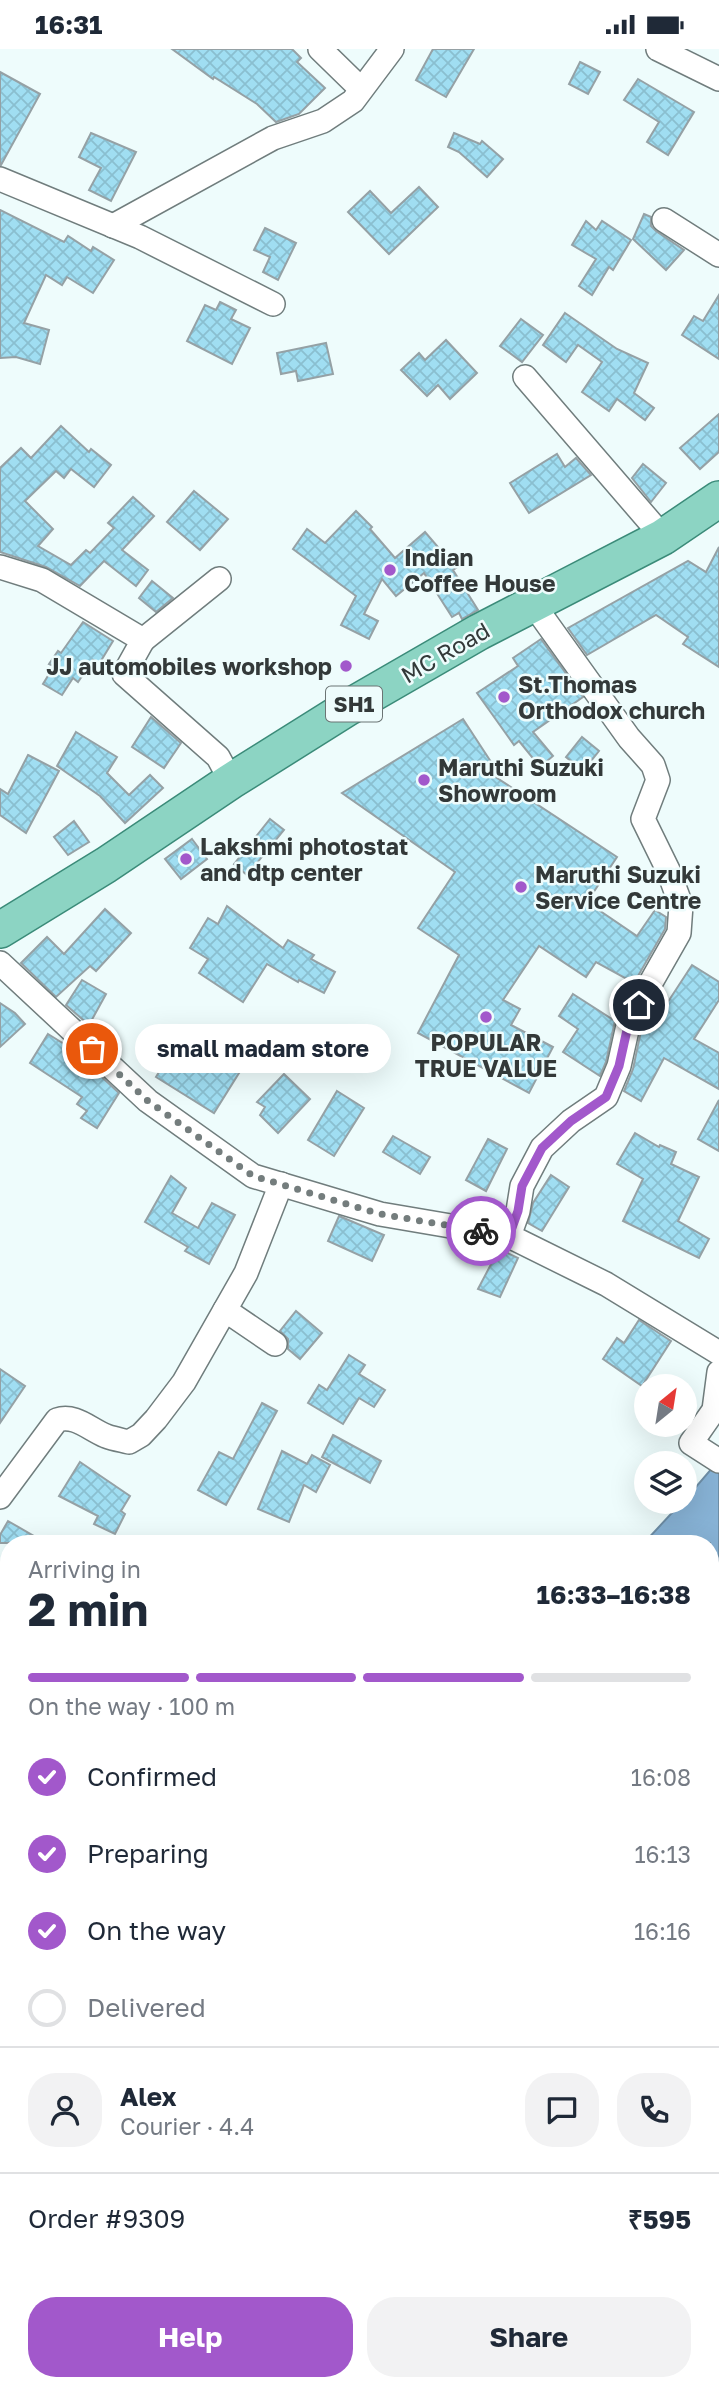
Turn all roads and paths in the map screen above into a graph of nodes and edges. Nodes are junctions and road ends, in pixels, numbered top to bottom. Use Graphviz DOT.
graph roads {
  1 [pos="320,49"];
  2 [pos="392,49"];
  3 [pos="657,49"];
  4 [pos="719,79"];
  5 [pos="361,89"];
  6 [pos="0,179"];
  7 [pos="664,220"];
  8 [pos="113,226"];
  9 [pos="719,255"];
  10 [pos="273,304"];
  11 [pos="525,377"];
  12 [pos="719,499"];
  13 [pos="663,537"];
  14 [pos="0,566"];
  15 [pos="219,579"];
  16 [pos="533,604"];
  17 [pos="143,640"];
  18 [pos="231,781"];
  19 [pos="0,930"];
  20 [pos="0,963"];
  21 [pos="281,1184"];
  22 [pos="509,1236"];
  23 [pos="225,1310"];
  24 [pos="275,1344"];
  25 [pos="719,1353"];
  26 [pos="719,1372"];
  27 [pos="712,1456"];
  28 [pos="0,1497"];
  1 -- 5 [label="street"];
  2 -- 5 [label="street"];
  3 -- 4 [label="street"];
  5 -- 8 [label="street"];
  6 -- 8 [label="street"];
  7 -- 9 [label="street"];
  8 -- 10 [label="street"];
  11 -- 13 [label="street"];
  12 -- 13 [label="main road, MC Road / SH1"];
  13 -- 16 [label="main road, MC Road / SH1"];
  14 -- 17 [label="street"];
  15 -- 17 [label="street"];
  16 -- 18 [label="main road, MC Road / SH1"];
  16 -- 22 [label="street"];
  17 -- 18 [label="street"];
  18 -- 19 [label="main road, MC Road / SH1"];
  20 -- 21 [label="street"];
  21 -- 22 [label="street"];
  21 -- 23 [label="street"];
  22 -- 25 [label="street"];
  23 -- 24 [label="street"];
  23 -- 28 [label="street"];
  26 -- 27 [label="street"];
}
